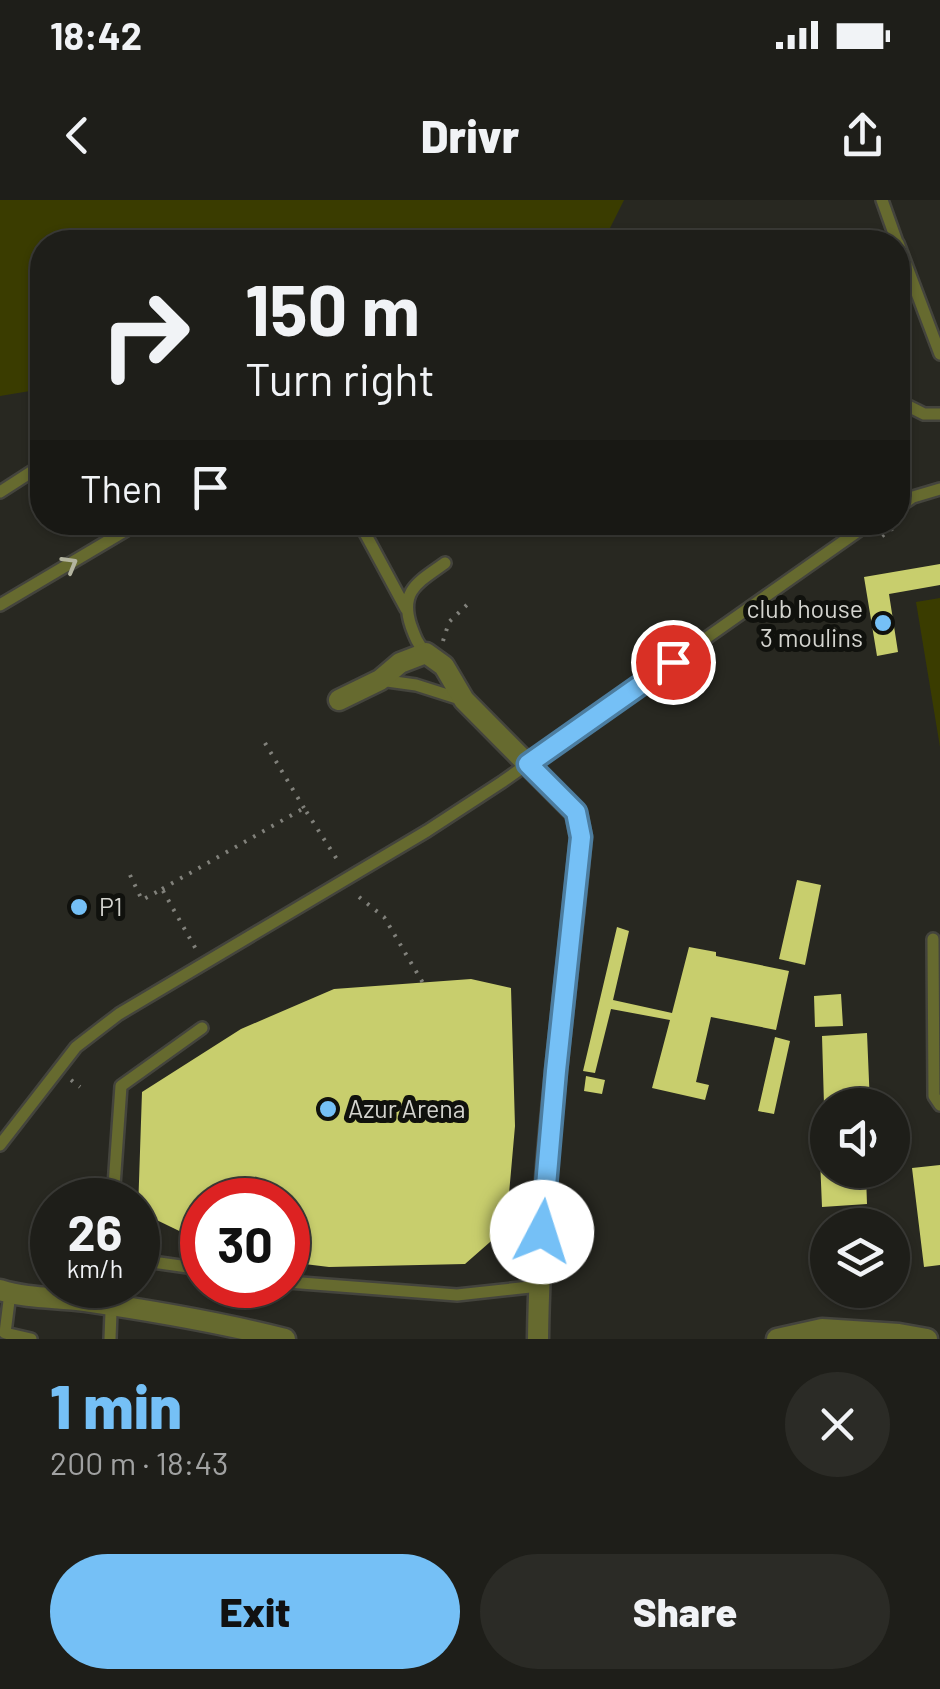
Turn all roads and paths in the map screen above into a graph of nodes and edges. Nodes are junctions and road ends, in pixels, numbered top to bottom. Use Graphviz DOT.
graph roads {
  1 [pos="882,200"];
  2 [pos="892,230"];
  3 [pos="910,287"];
  4 [pos="940,354"];
  5 [pos="910,408"];
  6 [pos="940,414"];
  7 [pos="30,473"];
  8 [pos="940,488"];
  9 [pos="0,492"];
  10 [pos="910,499"];
  11 [pos="118,535"];
  12 [pos="365,535"];
  13 [pos="853,535"];
  14 [pos="445,563"];
  15 [pos="472,601"];
  16 [pos="0,605"];
  17 [pos="406,610"];
  18 [pos="426,654"];
  19 [pos="444,666"];
  20 [pos="380,680"];
  21 [pos="339,700"];
  22 [pos="464,700"];
  23 [pos="265,742"];
  24 [pos="528,764"];
  25 [pos="304,808"];
  26 [pos="342,867"];
  27 [pos="130,875"];
  28 [pos="162,890"];
  29 [pos="359,897"];
  30 [pos="933,940"];
  31 [pos="197,952"];
  32 [pos="423,983"];
  33 [pos="936,991"];
  34 [pos="202,1028"];
  35 [pos="937,1041"];
  36 [pos="940,1105"];
  37 [pos="0,1145"];
  38 [pos="114,1178"];
  39 [pos="310,1284"];
  40 [pos="539,1286"];
  41 [pos="5,1291"];
  42 [pos="30,1292"];
  43 [pos="111,1308"];
  44 [pos="159,1308"];
  45 [pos="31,1339"];
  46 [pos="110,1339"];
  47 [pos="285,1339"];
  48 [pos="538,1339"];
  49 [pos="777,1339"];
  50 [pos="928,1339"];
  1 -- 2 [label="lane"];
  3 -- 4 [label="lane"];
  5 -- 6 [label="lane"];
  7 -- 9 [label="lane"];
  8 -- 10 [label="lane"];
  16 -- 11 [label="lane, one-way"];
  12 -- 17 [label="lane"];
  13 -- 24 [label="lane"];
  14 -- 17 [label="lane"];
  15 -- 19 [label="path"];
  17 -- 18 [label="lane"];
  18 -- 19 [label="street"];
  18 -- 20 [label="street"];
  19 -- 22 [label="street"];
  20 -- 21 [label="street"];
  20 -- 22 [label="lane"];
  22 -- 24 [label="street"];
  23 -- 25 [label="path"];
  24 -- 37 [label="lane"];
  24 -- 40 [label="street"];
  25 -- 26 [label="path"];
  25 -- 28 [label="path"];
  27 -- 28 [label="path"];
  28 -- 31 [label="path"];
  29 -- 32 [label="path"];
  30 -- 33 [label="lane"];
  33 -- 35 [label="lane"];
  34 -- 38 [label="lane"];
  35 -- 36 [label="lane"];
  39 -- 40 [label="lane"];
  40 -- 48 [label="street"];
  41 -- 42 [label="street"];
  41 -- 45 [label="lane"];
  43 -- 46 [label="lane"];
  44 -- 47 [label="street"];
  49 -- 50 [label="street"];
}
